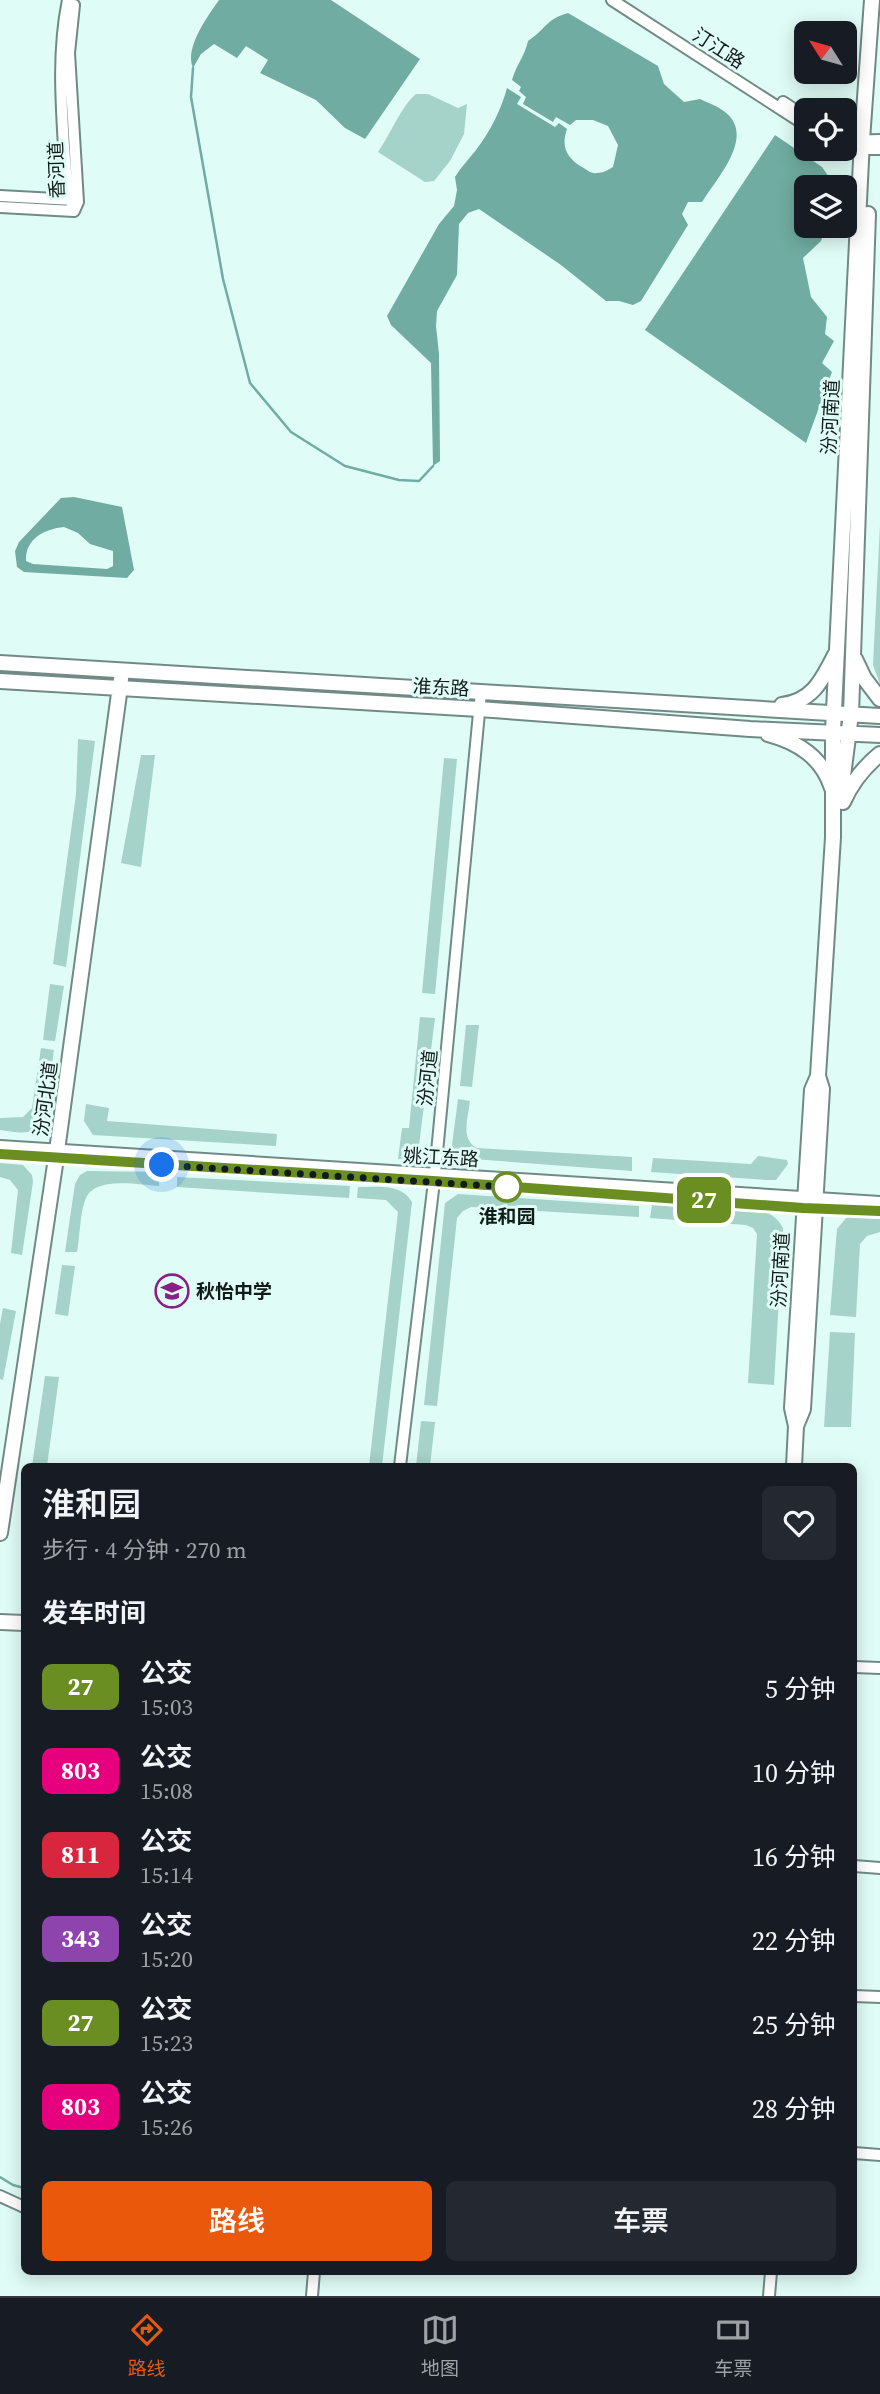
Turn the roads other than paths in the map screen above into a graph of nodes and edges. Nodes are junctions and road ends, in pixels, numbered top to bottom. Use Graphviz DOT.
graph roads {
  1 [pos="68,0"];
  2 [pos="75,0"];
  3 [pos="612,0"];
  4 [pos="624,0"];
  5 [pos="872,0"];
  6 [pos="880,7"];
  7 [pos="794,110"];
  8 [pos="794,118"];
  9 [pos="871,144"];
  10 [pos="0,196"];
  11 [pos="73,204"];
  12 [pos="0,207"];
  13 [pos="837,650"];
  14 [pos="853,650"];
  15 [pos="0,663"];
  16 [pos="122,670"];
  17 [pos="0,681"];
  18 [pos="120,688"];
  19 [pos="481,692"];
  20 [pos="880,699"];
  21 [pos="762,708"];
  22 [pos="480,709"];
  23 [pos="834,713"];
  24 [pos="851,714"];
  25 [pos="880,716"];
  26 [pos="750,729"];
  27 [pos="834,731"];
  28 [pos="849,732"];
  29 [pos="880,735"];
  30 [pos="880,754"];
  31 [pos="834,793"];
  32 [pos="838,813"];
  33 [pos="833,836"];
  34 [pos="0,1146"];
  35 [pos="0,1154"];
  36 [pos="56,1154"];
  37 [pos="434,1177"];
  38 [pos="880,1202"];
  39 [pos="810,1203"];
  40 [pos="880,1210"];
  41 [pos="400,1463"];
  42 [pos="794,1463"];
  43 [pos="0,1533"];
  44 [pos="0,1622"];
  45 [pos="21,1623"];
  46 [pos="857,1667"];
  47 [pos="880,1668"];
  48 [pos="857,1866"];
  49 [pos="880,1868"];
  50 [pos="857,1996"];
  51 [pos="880,1997"];
  52 [pos="857,2153"];
  53 [pos="880,2155"];
  54 [pos="0,2196"];
  55 [pos="21,2206"];
  56 [pos="314,2275"];
  57 [pos="771,2275"];
  58 [pos="312,2296"];
  59 [pos="769,2296"];
  1 -- 11 [label="street, 香河道"];
  2 -- 11 [label="street, 香河道"];
  3 -- 8 [label="street, 汀江路"];
  4 -- 7 [label="street, 汀江路"];
  5 -- 9 [label="main road, 汾河南道"];
  6 -- 9 [label="main road, 汾河南道"];
  9 -- 13 [label="main road, 汾河南道"];
  9 -- 14 [label="main road, 汾河南道"];
  10 -- 11 [label="street"];
  11 -- 12 [label="street"];
  13 -- 21 [label="main road"];
  13 -- 23 [label="main road, 汾河南道"];
  14 -- 20 [label="main road"];
  14 -- 24 [label="main road, 汾河南道"];
  15 -- 16 [label="main road, 淮东路"];
  16 -- 18 [label="main road, 汾河北道"];
  16 -- 19 [label="main road, 淮东路"];
  17 -- 18 [label="main road, 淮东路"];
  18 -- 22 [label="main road, 淮东路"];
  18 -- 36 [label="main road, 汾河北道"];
  19 -- 21 [label="main road, 淮东路"];
  19 -- 22 [label="street, 汾河道"];
  21 -- 23 [label="main road, 淮东路"];
  22 -- 26 [label="main road, 淮东路"];
  22 -- 37 [label="street, 汾河道"];
  23 -- 24 [label="main road, 淮东路"];
  23 -- 27 [label="main road, 汾河南道"];
  24 -- 25 [label="main road, 淮东路"];
  24 -- 28 [label="main road, 汾河南道"];
  26 -- 27 [label="main road, 淮东路"];
  26 -- 31 [label="main road"];
  27 -- 28 [label="main road, 淮东路"];
  27 -- 31 [label="main road, 汾河南道"];
  28 -- 29 [label="main road, 淮东路"];
  28 -- 32 [label="main road, 汾河南道"];
  30 -- 32 [label="main road"];
  31 -- 33 [label="main road, 汾河南道"];
  32 -- 33 [label="main road, 汾河南道"];
  33 -- 39 [label="main road, 汾河南道"];
  34 -- 36 [label="street, 姚江东路"];
  35 -- 36 [label="street, 姚江东路"];
  36 -- 37 [label="street, 姚江东路"];
  36 -- 43 [label="main road, 汾河北道"];
  37 -- 39 [label="street, 姚江东路"];
  37 -- 41 [label="street, 汾河道"];
  38 -- 39 [label="street, 姚江东路"];
  39 -- 40 [label="street, 姚江东路"];
  39 -- 42 [label="main road, 汾河南道"];
  44 -- 45 [label="main road"];
  46 -- 47 [label="street"];
  48 -- 49 [label="street"];
  50 -- 51 [label="street"];
  52 -- 53 [label="street"];
  54 -- 55 [label="street"];
  56 -- 58 [label="street"];
  57 -- 59 [label="street"];
}
